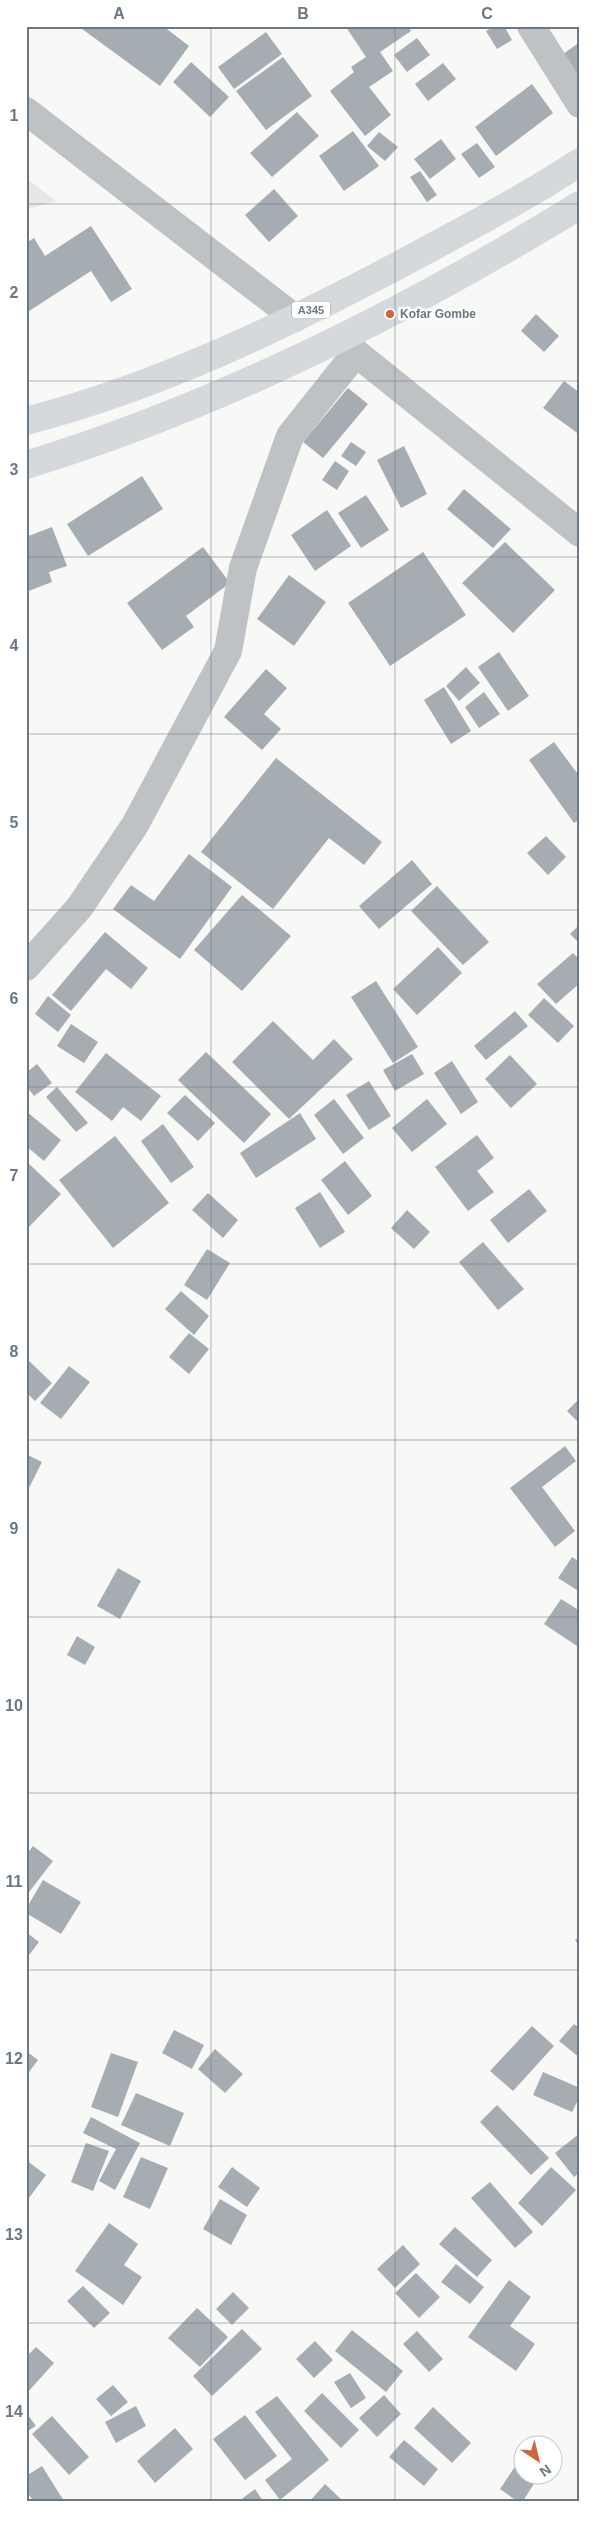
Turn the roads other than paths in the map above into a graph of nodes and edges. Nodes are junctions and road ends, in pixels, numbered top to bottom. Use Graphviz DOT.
graph roads {
  1 [pos="531,26"];
  2 [pos="580,104"];
  3 [pos="26,111"];
  4 [pos="580,162"];
  5 [pos="580,205"];
  6 [pos="295,318"];
  7 [pos="350,345"];
  8 [pos="26,421"];
  9 [pos="26,464"];
  10 [pos="580,533"];
  11 [pos="26,967"];
  1 -- 2 [label="street"];
  3 -- 6 [label="street"];
  4 -- 6 [label="highway, A345"];
  5 -- 7 [label="highway"];
  6 -- 8 [label="highway, A345"];
  7 -- 9 [label="highway"];
  7 -- 10 [label="street"];
  7 -- 11 [label="street"];
}
